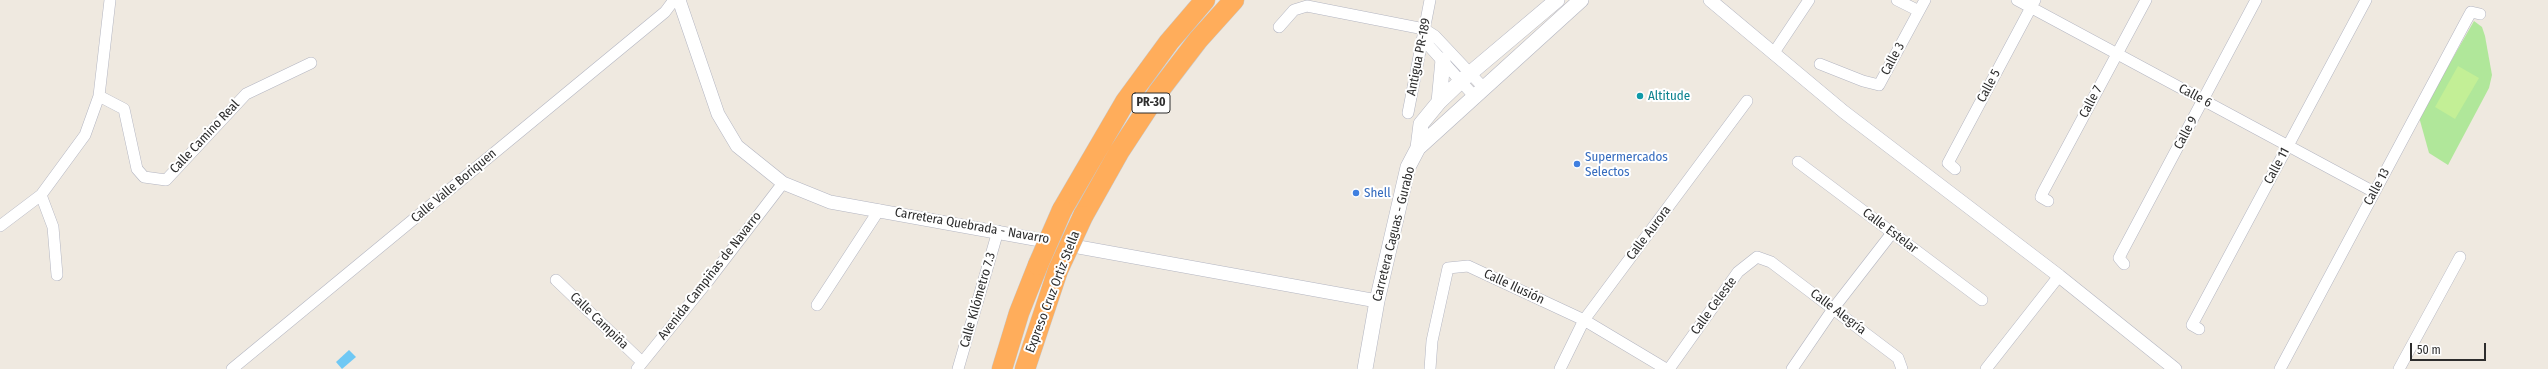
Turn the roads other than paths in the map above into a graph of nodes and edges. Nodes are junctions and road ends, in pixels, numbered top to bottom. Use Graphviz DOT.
graph roads {
  1 [pos="110,0"];
  2 [pos="674,0"];
  3 [pos="679,0"];
  4 [pos="1205,0"];
  5 [pos="1234,0"];
  6 [pos="1430,0"];
  7 [pos="1557,0"];
  8 [pos="1581,0"];
  9 [pos="1710,0"];
  10 [pos="1809,0"];
  11 [pos="1897,0"];
  12 [pos="1925,0"];
  13 [pos="2017,0"];
  14 [pos="2146,0"];
  15 [pos="2256,0"];
  16 [pos="2366,0"];
  17 [pos="2033,4"];
  18 [pos="1919,11"];
  19 [pos="2480,14"];
  20 [pos="1279,27"];
  21 [pos="1424,29"];
  22 [pos="1773,54"];
  23 [pos="2117,54"];
  24 [pos="1443,60"];
  25 [pos="311,63"];
  26 [pos="1820,64"];
  27 [pos="1466,77"];
  28 [pos="1478,92"];
  29 [pos="99,96"];
  30 [pos="2203,100"];
  31 [pos="1747,101"];
  32 [pos="1438,102"];
  33 [pos="1408,113"];
  34 [pos="2288,146"];
  35 [pos="1418,148"];
  36 [pos="1798,162"];
  37 [pos="1955,169"];
  38 [pos="783,183"];
  39 [pos="2374,192"];
  40 [pos="41,195"];
  41 [pos="2048,201"];
  42 [pos="879,210"];
  43 [pos="0,226"];
  44 [pos="998,231"];
  45 [pos="1892,233"];
  46 [pos="2460,257"];
  47 [pos="1768,261"];
  48 [pos="2124,264"];
  49 [pos="57,275"];
  50 [pos="2060,276"];
  51 [pos="556,280"];
  52 [pos="1982,300"];
  53 [pos="1377,301"];
  54 [pos="817,305"];
  55 [pos="1833,308"];
  56 [pos="1584,320"];
  57 [pos="2200,329"];
  58 [pos="639,366"];
  59 [pos="1987,368"];
  60 [pos="232,369"];
  61 [pos="958,369"];
  62 [pos="1002,369"];
  63 [pos="1025,369"];
  64 [pos="1365,369"];
  65 [pos="1430,369"];
  66 [pos="1560,369"];
  67 [pos="1668,369"];
  68 [pos="1792,369"];
  69 [pos="1902,369"];
  70 [pos="2175,369"];
  71 [pos="2280,369"];
  72 [pos="2399,369"];
  1 -- 29 [label="street"];
  2 -- 60 [label="street, Calle Valle Boriquen"];
  3 -- 38 [label="street, Carretera Quebrada - Navarro"];
  4 -- 62 [label="highway, Expreso Cruz Ortiz Stella / PR-30, bridge"];
  5 -- 63 [label="highway, Expreso Cruz Ortiz Stella / PR-30, bridge"];
  6 -- 21 [label="street, Antigua PR-189"];
  7 -- 27 [label="main road, Carretera Caguas - Gurabo"];
  8 -- 28 [label="main road, Carretera Caguas - Gurabo"];
  9 -- 22 [label="street"];
  10 -- 22 [label="street"];
  11 -- 18 [label="street"];
  12 -- 18 [label="street, Calle 3"];
  13 -- 17 [label="street, Calle 6"];
  14 -- 23 [label="street, Calle 7"];
  15 -- 30 [label="street, Calle 9"];
  16 -- 34 [label="street, Calle 11"];
  17 -- 23 [label="street, Calle 6"];
  17 -- 37 [label="street, Calle 5"];
  18 -- 26 [label="street, Calle 3"];
  19 -- 39 [label="street, Calle 13"];
  20 -- 21 [label="street"];
  21 -- 24 [label="street"];
  21 -- 27 [label="street"];
  21 -- 33 [label="street, Antigua PR-189"];
  22 -- 50 [label="street"];
  23 -- 30 [label="street, Calle 6"];
  23 -- 41 [label="street, Calle 7"];
  24 -- 27 [label="street"];
  24 -- 32 [label="main road"];
  25 -- 29 [label="street, Calle Camino Real"];
  27 -- 28 [label="street"];
  27 -- 32 [label="main road, Carretera Caguas - Gurabo"];
  28 -- 35 [label="main road, Carretera Caguas - Gurabo"];
  29 -- 40 [label="street"];
  30 -- 34 [label="street, Calle 6"];
  30 -- 48 [label="street, Calle 9"];
  31 -- 56 [label="street, Calle Aurora"];
  32 -- 35 [label="main road, Carretera Caguas - Gurabo"];
  34 -- 39 [label="street, Calle 6"];
  34 -- 57 [label="street, Calle 11"];
  35 -- 53 [label="main road, Carretera Caguas - Gurabo"];
  36 -- 45 [label="street, Calle Estelar"];
  38 -- 42 [label="street, Carretera Quebrada - Navarro"];
  38 -- 58 [label="street, Avenida Campiñas de Navarro"];
  39 -- 71 [label="street, Calle 13"];
  40 -- 43 [label="street"];
  40 -- 49 [label="street"];
  42 -- 44 [label="street, Carretera Quebrada - Navarro"];
  42 -- 54 [label="street"];
  44 -- 53 [label="street, Carretera Quebrada - Navarro"];
  44 -- 61 [label="street, Calle Kilómetro 7.3"];
  45 -- 52 [label="street, Calle Estelar"];
  45 -- 55 [label="street"];
  46 -- 72 [label="street"];
  47 -- 55 [label="street, Calle Alegría"];
  47 -- 67 [label="street, Calle Celeste"];
  50 -- 59 [label="street"];
  50 -- 70 [label="street"];
  51 -- 58 [label="street, Calle Campiña"];
  53 -- 64 [label="main road, Carretera Caguas - Gurabo"];
  55 -- 68 [label="street"];
  55 -- 69 [label="street, Calle Alegría"];
  56 -- 65 [label="street, Calle Ilusión"];
  56 -- 66 [label="street, Calle Aurora"];
  56 -- 67 [label="street, Calle Ilusión"];
}
